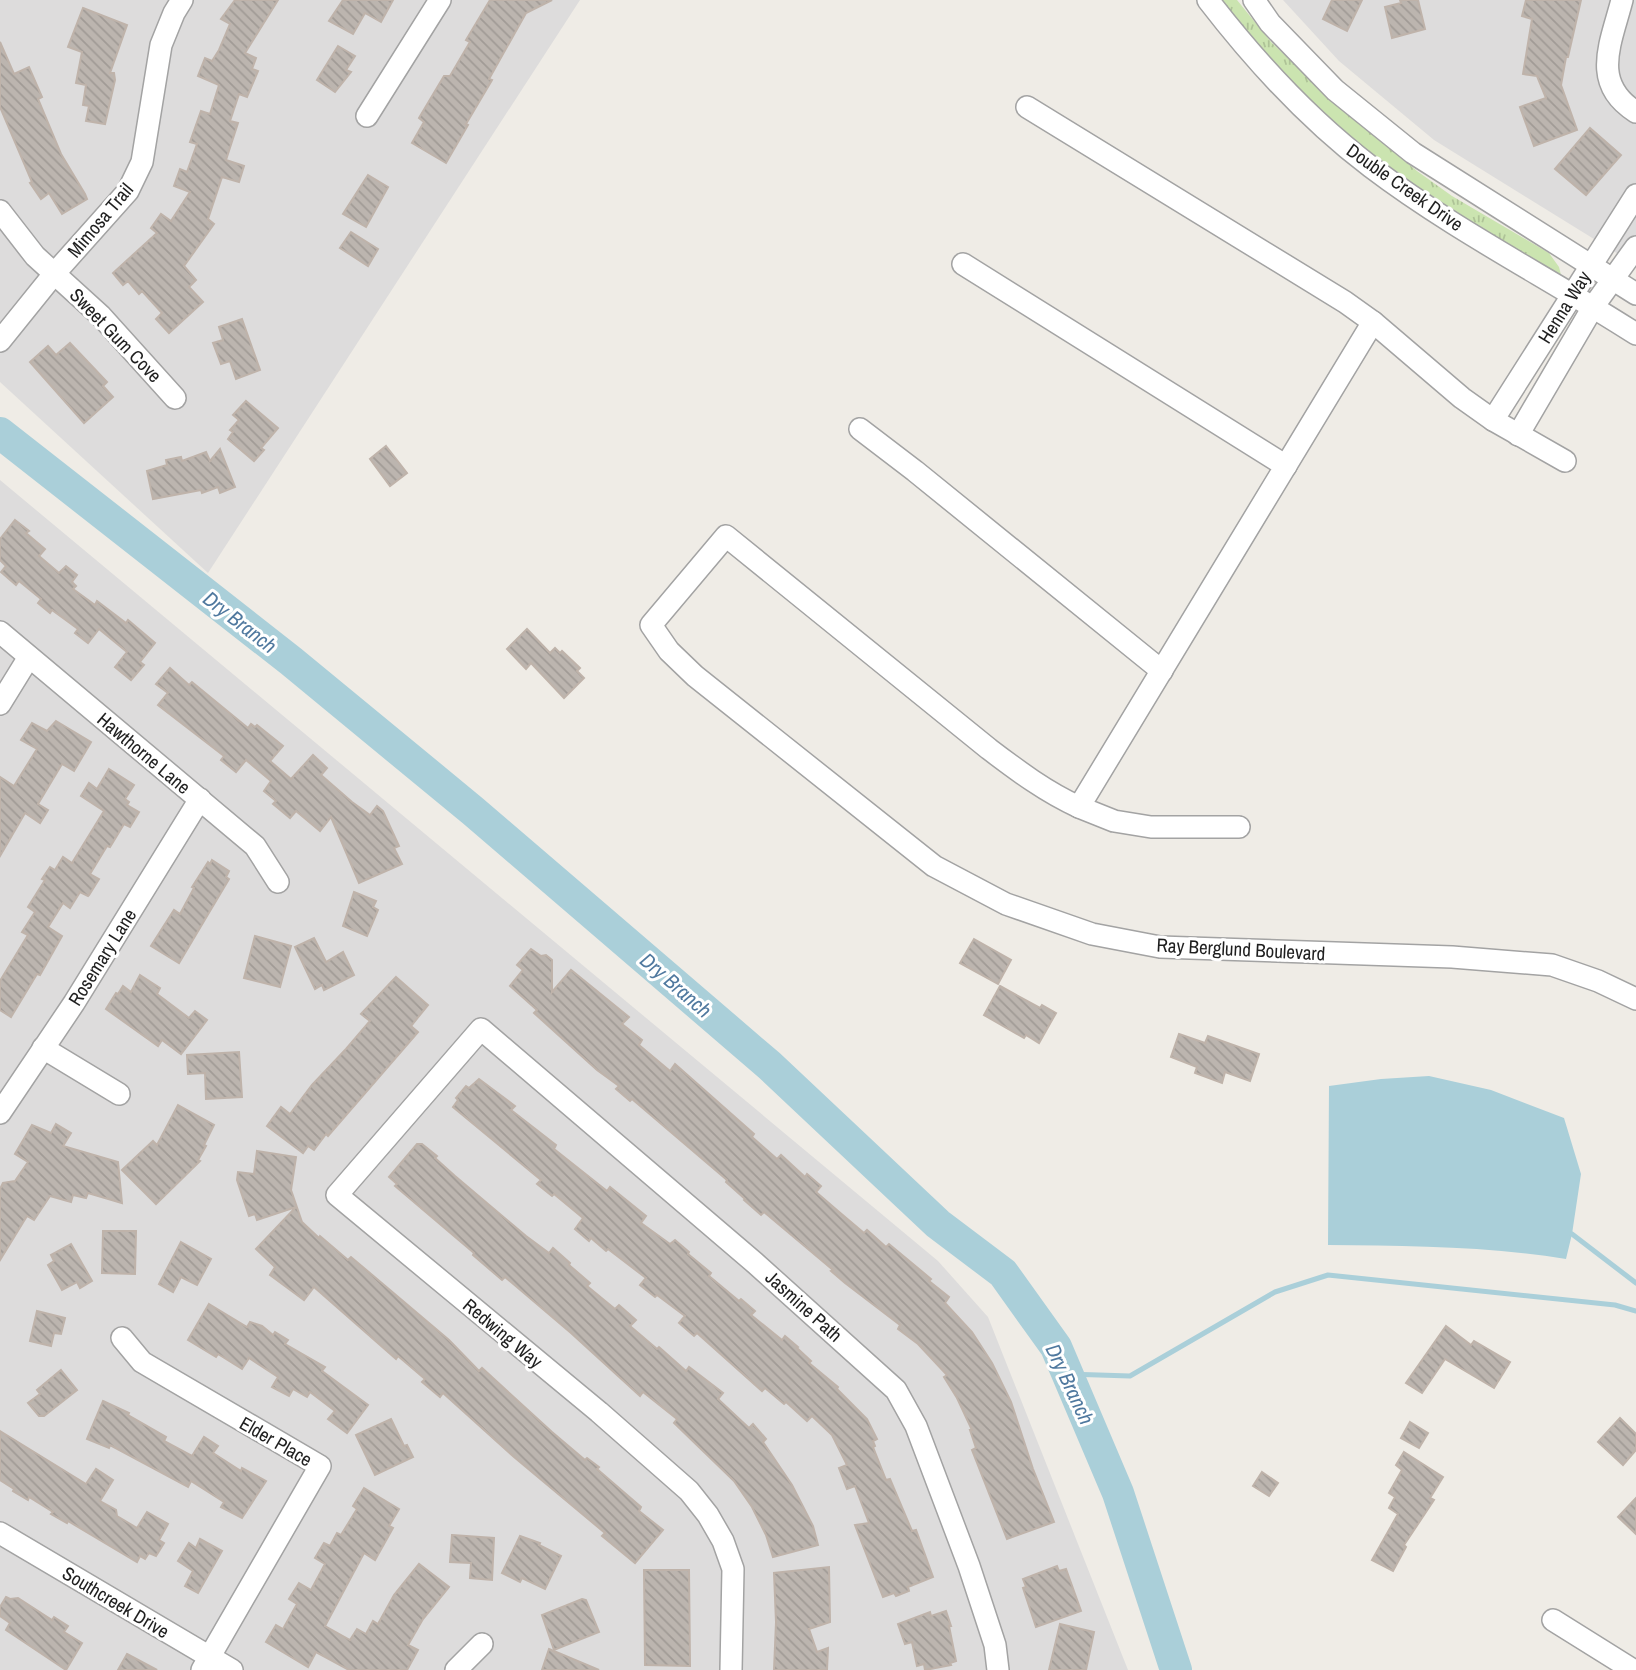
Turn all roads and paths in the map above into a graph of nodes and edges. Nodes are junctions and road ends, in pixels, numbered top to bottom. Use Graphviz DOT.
graph roads {
  1 [pos="182,0"];
  2 [pos="440,0"];
  3 [pos="1208,0"];
  4 [pos="1254,0"];
  5 [pos="1622,0"];
  6 [pos="1027,107"];
  7 [pos="1636,112"];
  8 [pos="367,116"];
  9 [pos="1636,195"];
  10 [pos="0,211"];
  11 [pos="1636,247"];
  12 [pos="963,264"];
  13 [pos="1590,266"];
  14 [pos="54,274"];
  15 [pos="1611,279"];
  16 [pos="1636,294"];
  17 [pos="1572,295"];
  18 [pos="1593,307"];
  19 [pos="1373,322"];
  20 [pos="1636,334"];
  21 [pos="0,341"];
  22 [pos="1525,370"];
  23 [pos="1547,383"];
  24 [pos="175,398"];
  25 [pos="1493,420"];
  26 [pos="860,429"];
  27 [pos="1518,435"];
  28 [pos="1565,461"];
  29 [pos="1286,466"];
  30 [pos="0,632"];
  31 [pos="29,657"];
  32 [pos="1162,671"];
  33 [pos="0,704"];
  34 [pos="200,799"];
  35 [pos="1079,807"];
  36 [pos="1239,827"];
  37 [pos="278,882"];
  38 [pos="1636,999"];
  39 [pos="481,1029"];
  40 [pos="43,1048"];
  41 [pos="119,1094"];
  42 [pos="0,1113"];
  43 [pos="122,1338"];
  44 [pos="0,1534"];
  45 [pos="1553,1619"];
  46 [pos="482,1644"];
  47 [pos="205,1664"];
  48 [pos="232,1670"];
  49 [pos="456,1670"];
  50 [pos="731,1670"];
  51 [pos="998,1670"];
  52 [pos="1633,1670"];
  1 -- 14 [label="street, Mimosa Trail"];
  2 -- 8 [label="street"];
  3 -- 17 [label="street, Double Creek Drive"];
  4 -- 13 [label="street, Double Creek Drive"];
  5 -- 7 [label="street"];
  6 -- 19 [label="street"];
  9 -- 13 [label="street, Henna Way"];
  10 -- 14 [label="street, Sweet Gum Cove"];
  11 -- 15 [label="street, Henna Way"];
  12 -- 29 [label="street"];
  13 -- 15 [label="street, Double Creek Drive"];
  13 -- 17 [label="street, Henna Way"];
  14 -- 21 [label="street, Mimosa Trail"];
  14 -- 24 [label="street, Sweet Gum Cove"];
  15 -- 16 [label="street, Double Creek Drive"];
  15 -- 18 [label="street, Henna Way"];
  17 -- 18 [label="street, Double Creek Drive"];
  17 -- 22 [label="street, Henna Way"];
  18 -- 20 [label="street, Double Creek Drive"];
  18 -- 23 [label="street, Henna Way"];
  19 -- 25 [label="street"];
  19 -- 29 [label="street"];
  22 -- 23 [label="street"];
  22 -- 25 [label="street, Henna Way"];
  23 -- 27 [label="street, Henna Way"];
  25 -- 27 [label="street"];
  26 -- 32 [label="street"];
  27 -- 28 [label="street"];
  29 -- 32 [label="street"];
  30 -- 31 [label="street, Hawthorne Lane"];
  31 -- 33 [label="street"];
  31 -- 34 [label="street, Hawthorne Lane"];
  32 -- 35 [label="street"];
  34 -- 37 [label="street, Hawthorne Lane"];
  34 -- 40 [label="street, Rosemary Lane"];
  35 -- 36 [label="street"];
  35 -- 38 [label="street, Ray Berglund Boulevard"];
  39 -- 50 [label="street, Redwing Way"];
  39 -- 51 [label="street, Jasmine Path"];
  40 -- 41 [label="street"];
  40 -- 42 [label="street, Rosemary Lane"];
  43 -- 47 [label="street, Elder Place"];
  44 -- 47 [label="street, Southcreek Drive"];
  45 -- 52 [label="street"];
  46 -- 49 [label="street"];
  47 -- 48 [label="street, Southcreek Drive"];
}
